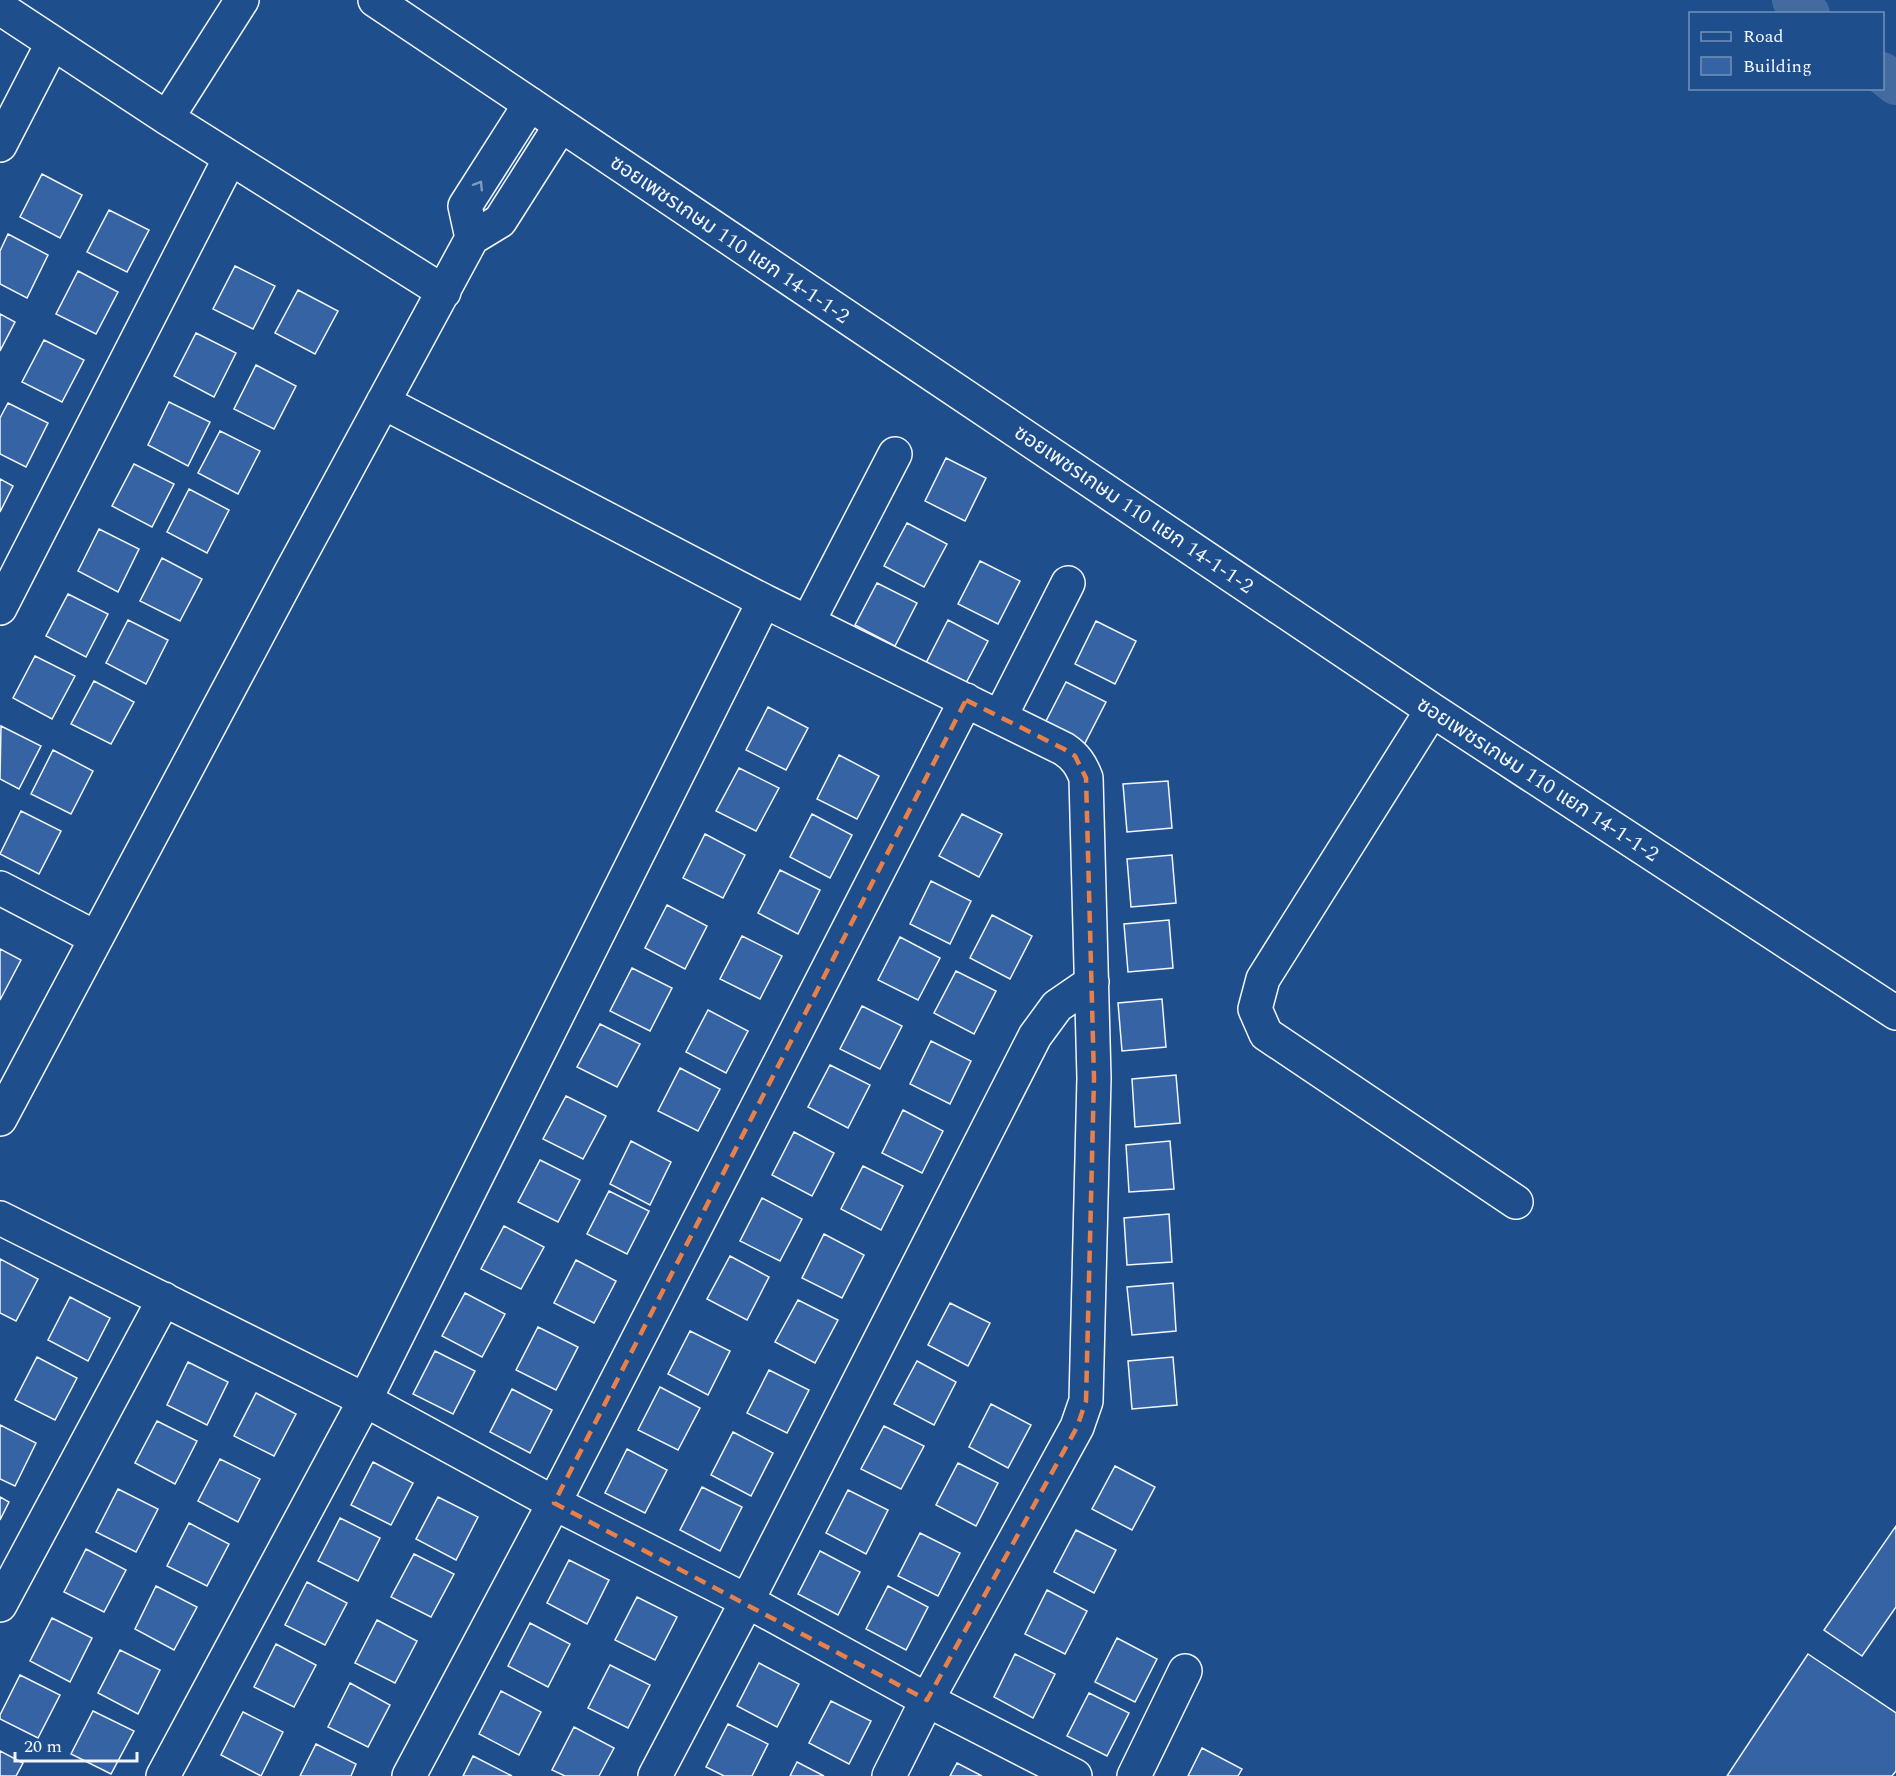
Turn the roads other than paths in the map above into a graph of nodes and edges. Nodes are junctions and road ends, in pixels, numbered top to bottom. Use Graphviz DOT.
graph roads {
  1 [pos="242,0"];
  2 [pos="375,0"];
  3 [pos="0,8"];
  4 [pos="52,44"];
  5 [pos="530,104"];
  6 [pos="167,118"];
  7 [pos="561,125"];
  8 [pos="0,145"];
  9 [pos="230,158"];
  10 [pos="472,238"];
  11 [pos="444,292"];
  12 [pos="383,402"];
  13 [pos="895,454"];
  14 [pos="1068,583"];
  15 [pos="764,601"];
  16 [pos="0,608"];
  17 [pos="808,622"];
  18 [pos="966,700"];
  19 [pos="1432,710"];
  20 [pos="1000,717"];
  21 [pos="0,888"];
  22 [pos="96,938"];
  23 [pos="1092,982"];
  24 [pos="1896,1012"];
  25 [pos="0,1119"];
  26 [pos="1516,1202"];
  27 [pos="0,1218"];
  28 [pos="164,1299"];
  29 [pos="365,1400"];
  30 [pos="554,1503"];
  31 [pos="747,1601"];
  32 [pos="0,1605"];
  33 [pos="1185,1671"];
  34 [pos="927,1700"];
  35 [pos="163,1776"];
  36 [pos="409,1776"];
  37 [pos="655,1776"];
  38 [pos="889,1776"];
  39 [pos="1075,1776"];
  40 [pos="1134,1776"];
  1 -- 6 [label="street"];
  2 -- 5 [label="street, ซอยเพชรเกษม 110 แยก 14-1-1-2"];
  3 -- 4 [label="street"];
  4 -- 6 [label="street"];
  4 -- 8 [label="street"];
  5 -- 7 [label="street, ซอยเพชรเกษม 110 แยก 14-1-1-2"];
  10 -- 5 [label="street, one-way"];
  6 -- 9 [label="street"];
  7 -- 10 [label="street"];
  7 -- 19 [label="street, ซอยเพชรเกษม 110 แยก 14-1-1-2"];
  9 -- 11 [label="street"];
  9 -- 16 [label="street"];
  10 -- 11 [label="street"];
  11 -- 12 [label="street"];
  12 -- 15 [label="street"];
  12 -- 22 [label="street"];
  13 -- 17 [label="street"];
  14 -- 20 [label="street"];
  15 -- 17 [label="street"];
  15 -- 29 [label="street"];
  17 -- 18 [label="street"];
  18 -- 20 [label="street"];
  18 -- 30 [label="street"];
  19 -- 24 [label="street, ซอยเพชรเกษม 110 แยก 14-1-1-2"];
  19 -- 26 [label="street"];
  20 -- 23 [label="street"];
  21 -- 22 [label="street"];
  22 -- 25 [label="street"];
  23 -- 31 [label="street"];
  23 -- 34 [label="street"];
  27 -- 28 [label="street"];
  28 -- 29 [label="street"];
  28 -- 32 [label="street"];
  29 -- 30 [label="street"];
  29 -- 35 [label="street"];
  30 -- 31 [label="street"];
  30 -- 36 [label="street"];
  31 -- 34 [label="street"];
  31 -- 37 [label="street"];
  33 -- 40 [label="street"];
  34 -- 38 [label="street"];
  34 -- 39 [label="street"];
}
